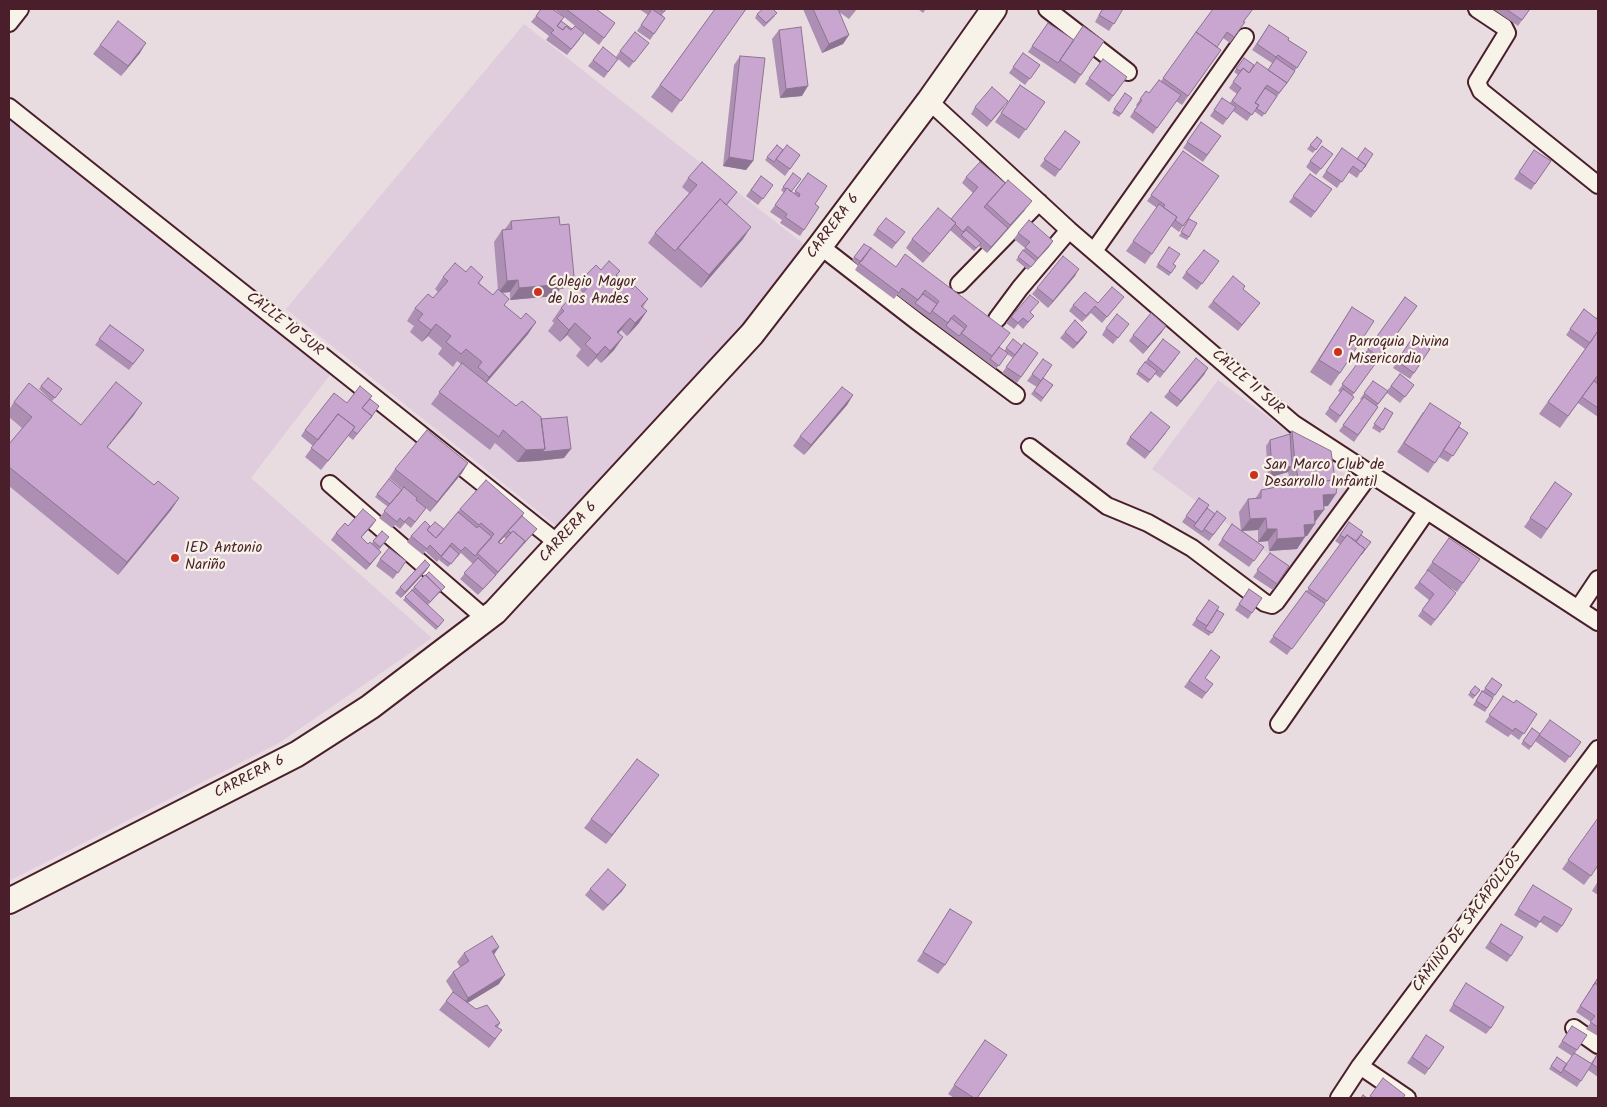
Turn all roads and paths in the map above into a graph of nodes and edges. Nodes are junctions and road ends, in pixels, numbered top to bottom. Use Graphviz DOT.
graph roads {
  1 [pos="20,9"];
  2 [pos="994,9"];
  3 [pos="1046,9"];
  4 [pos="1478,9"];
  5 [pos="9,23"];
  6 [pos="1245,38"];
  7 [pos="1128,72"];
  8 [pos="929,101"];
  9 [pos="9,107"];
  10 [pos="1598,185"];
  11 [pos="1039,202"];
  12 [pos="1069,230"];
  13 [pos="820,246"];
  14 [pos="1094,251"];
  15 [pos="959,284"];
  16 [pos="997,318"];
  17 [pos="1016,395"];
  18 [pos="1030,447"];
  19 [pos="1370,474"];
  20 [pos="330,484"];
  21 [pos="1426,512"];
  22 [pos="559,544"];
  23 [pos="1598,579"];
  24 [pos="1578,609"];
  25 [pos="486,619"];
  26 [pos="1598,622"];
  27 [pos="1279,724"];
  28 [pos="1598,749"];
  29 [pos="9,901"];
  30 [pos="1574,1028"];
  31 [pos="1598,1045"];
  32 [pos="1360,1066"];
  33 [pos="1339,1098"];
  34 [pos="1407,1098"];
  1 -- 5 [label="street"];
  2 -- 8 [label="main road, CARRERA 6"];
  3 -- 7 [label="street"];
  4 -- 10 [label="street"];
  6 -- 14 [label="street"];
  8 -- 11 [label="street, CALLE 11 SUR"];
  8 -- 13 [label="main road, CARRERA 6"];
  9 -- 22 [label="street, CALLE 10 SUR"];
  11 -- 12 [label="street, CALLE 11 SUR"];
  11 -- 15 [label="street"];
  12 -- 14 [label="street, CALLE 11 SUR"];
  12 -- 16 [label="street"];
  13 -- 17 [label="street"];
  13 -- 22 [label="main road, CARRERA 6"];
  14 -- 19 [label="street, CALLE 11 SUR"];
  18 -- 19 [label="street"];
  19 -- 21 [label="street, CALLE 11 SUR"];
  20 -- 25 [label="street"];
  21 -- 24 [label="street, CALLE 11 SUR"];
  21 -- 27 [label="street"];
  22 -- 25 [label="main road, CARRERA 6"];
  23 -- 24 [label="street"];
  24 -- 26 [label="street, CALLE 11 SUR"];
  25 -- 29 [label="main road, CARRERA 6"];
  28 -- 32 [label="street, CAMINO DE SACAPOLLOS"];
  30 -- 31 [label="street"];
  32 -- 33 [label="street, CAMINO DE SACAPOLLOS"];
  32 -- 34 [label="street"];
}
